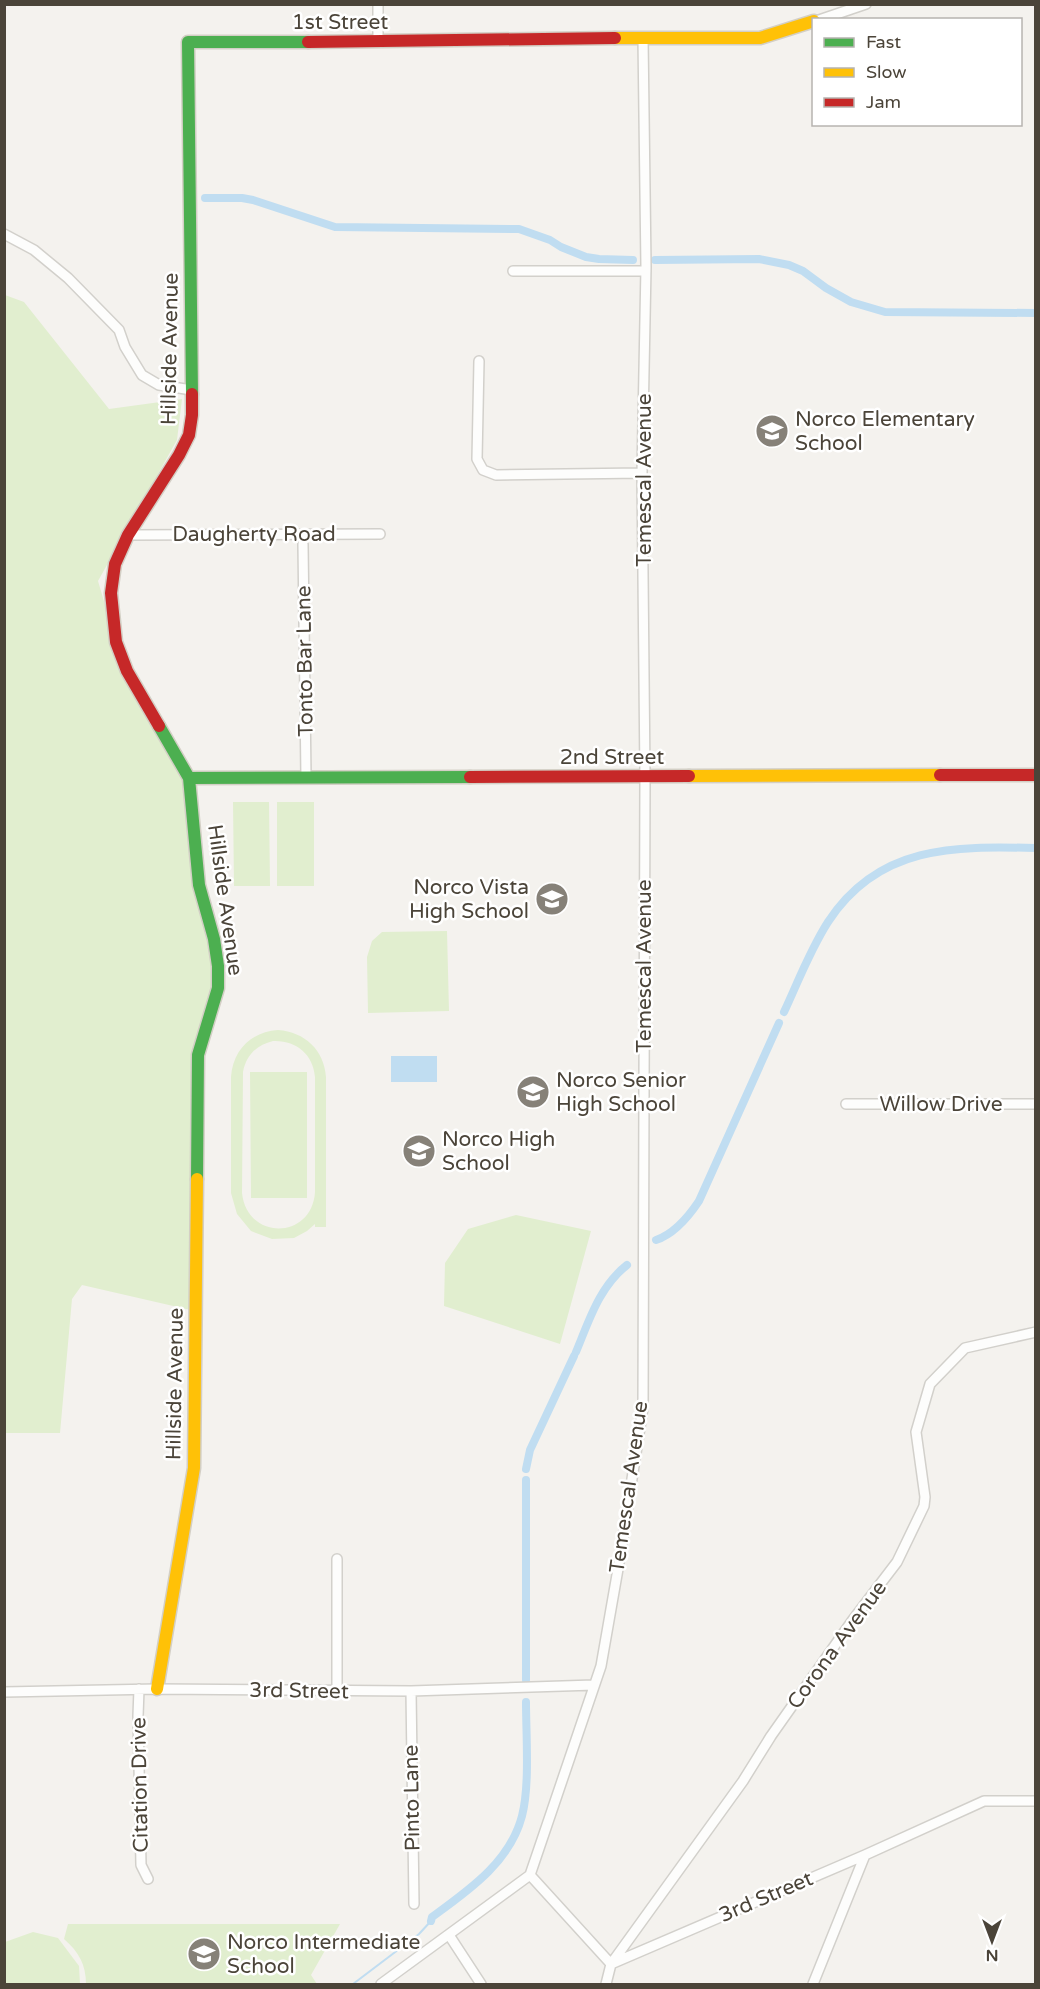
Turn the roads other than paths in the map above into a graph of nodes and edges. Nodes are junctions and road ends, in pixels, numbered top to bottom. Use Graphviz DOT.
graph roads {
  1 [pos="378,4"];
  2 [pos="866,4"];
  3 [pos="825,18"];
  4 [pos="812,21"];
  5 [pos="643,38"];
  6 [pos="188,42"];
  7 [pos="378,42"];
  8 [pos="4,234"];
  9 [pos="513,271"];
  10 [pos="646,271"];
  11 [pos="479,361"];
  12 [pos="192,390"];
  13 [pos="642,472"];
  14 [pos="380,534"];
  15 [pos="128,535"];
  16 [pos="303,544"];
  17 [pos="1035,775"];
  18 [pos="306,777"];
  19 [pos="645,777"];
  20 [pos="189,778"];
  21 [pos="846,1104"];
  22 [pos="1035,1104"];
  23 [pos="1035,1332"];
  24 [pos="337,1559"];
  25 [pos="594,1685"];
  26 [pos="140,1689"];
  27 [pos="158,1689"];
  28 [pos="411,1691"];
  29 [pos="4,1692"];
  30 [pos="337,1692"];
  31 [pos="1035,1801"];
  32 [pos="865,1855"];
  33 [pos="530,1875"];
  34 [pos="148,1880"];
  35 [pos="414,1904"];
  36 [pos="449,1935"];
  37 [pos="611,1964"];
  38 [pos="381,1984"];
  39 [pos="481,1984"];
  40 [pos="606,1984"];
  41 [pos="813,1984"];
  1 -- 7 [label="street"];
  2 -- 3 [label="street"];
  4 -- 5 [label="street, 1st Street"];
  5 -- 7 [label="street, 1st Street"];
  5 -- 10 [label="street, Temescal Avenue"];
  6 -- 7 [label="street, 1st Street"];
  6 -- 12 [label="street, Hillside Avenue"];
  8 -- 12 [label="street"];
  9 -- 10 [label="street"];
  10 -- 13 [label="street, Temescal Avenue"];
  11 -- 13 [label="street"];
  12 -- 15 [label="street, Hillside Avenue"];
  13 -- 19 [label="street, Temescal Avenue"];
  14 -- 15 [label="street, Daugherty Road"];
  15 -- 20 [label="street, Hillside Avenue"];
  16 -- 18 [label="street, Tonto Bar Lane"];
  17 -- 19 [label="street, 2nd Street"];
  18 -- 19 [label="street, 2nd Street"];
  18 -- 20 [label="street, 2nd Street"];
  19 -- 25 [label="street, Temescal Avenue"];
  20 -- 27 [label="street, Hillside Avenue"];
  21 -- 22 [label="street, Willow Drive"];
  23 -- 37 [label="street, Corona Avenue"];
  24 -- 30 [label="street"];
  25 -- 28 [label="street, 3rd Street"];
  25 -- 33 [label="street, Temescal Avenue"];
  26 -- 27 [label="street, 3rd Street"];
  26 -- 29 [label="street, 3rd Street"];
  26 -- 34 [label="street, Citation Drive"];
  27 -- 30 [label="street, 3rd Street"];
  28 -- 30 [label="street, 3rd Street"];
  28 -- 35 [label="street, Pinto Lane"];
  31 -- 32 [label="street, 3rd Street"];
  32 -- 37 [label="street, 3rd Street"];
  32 -- 41 [label="street"];
  33 -- 36 [label="street"];
  33 -- 37 [label="street"];
  36 -- 38 [label="street"];
  36 -- 39 [label="street"];
  37 -- 40 [label="street, Corona Avenue"];
}
